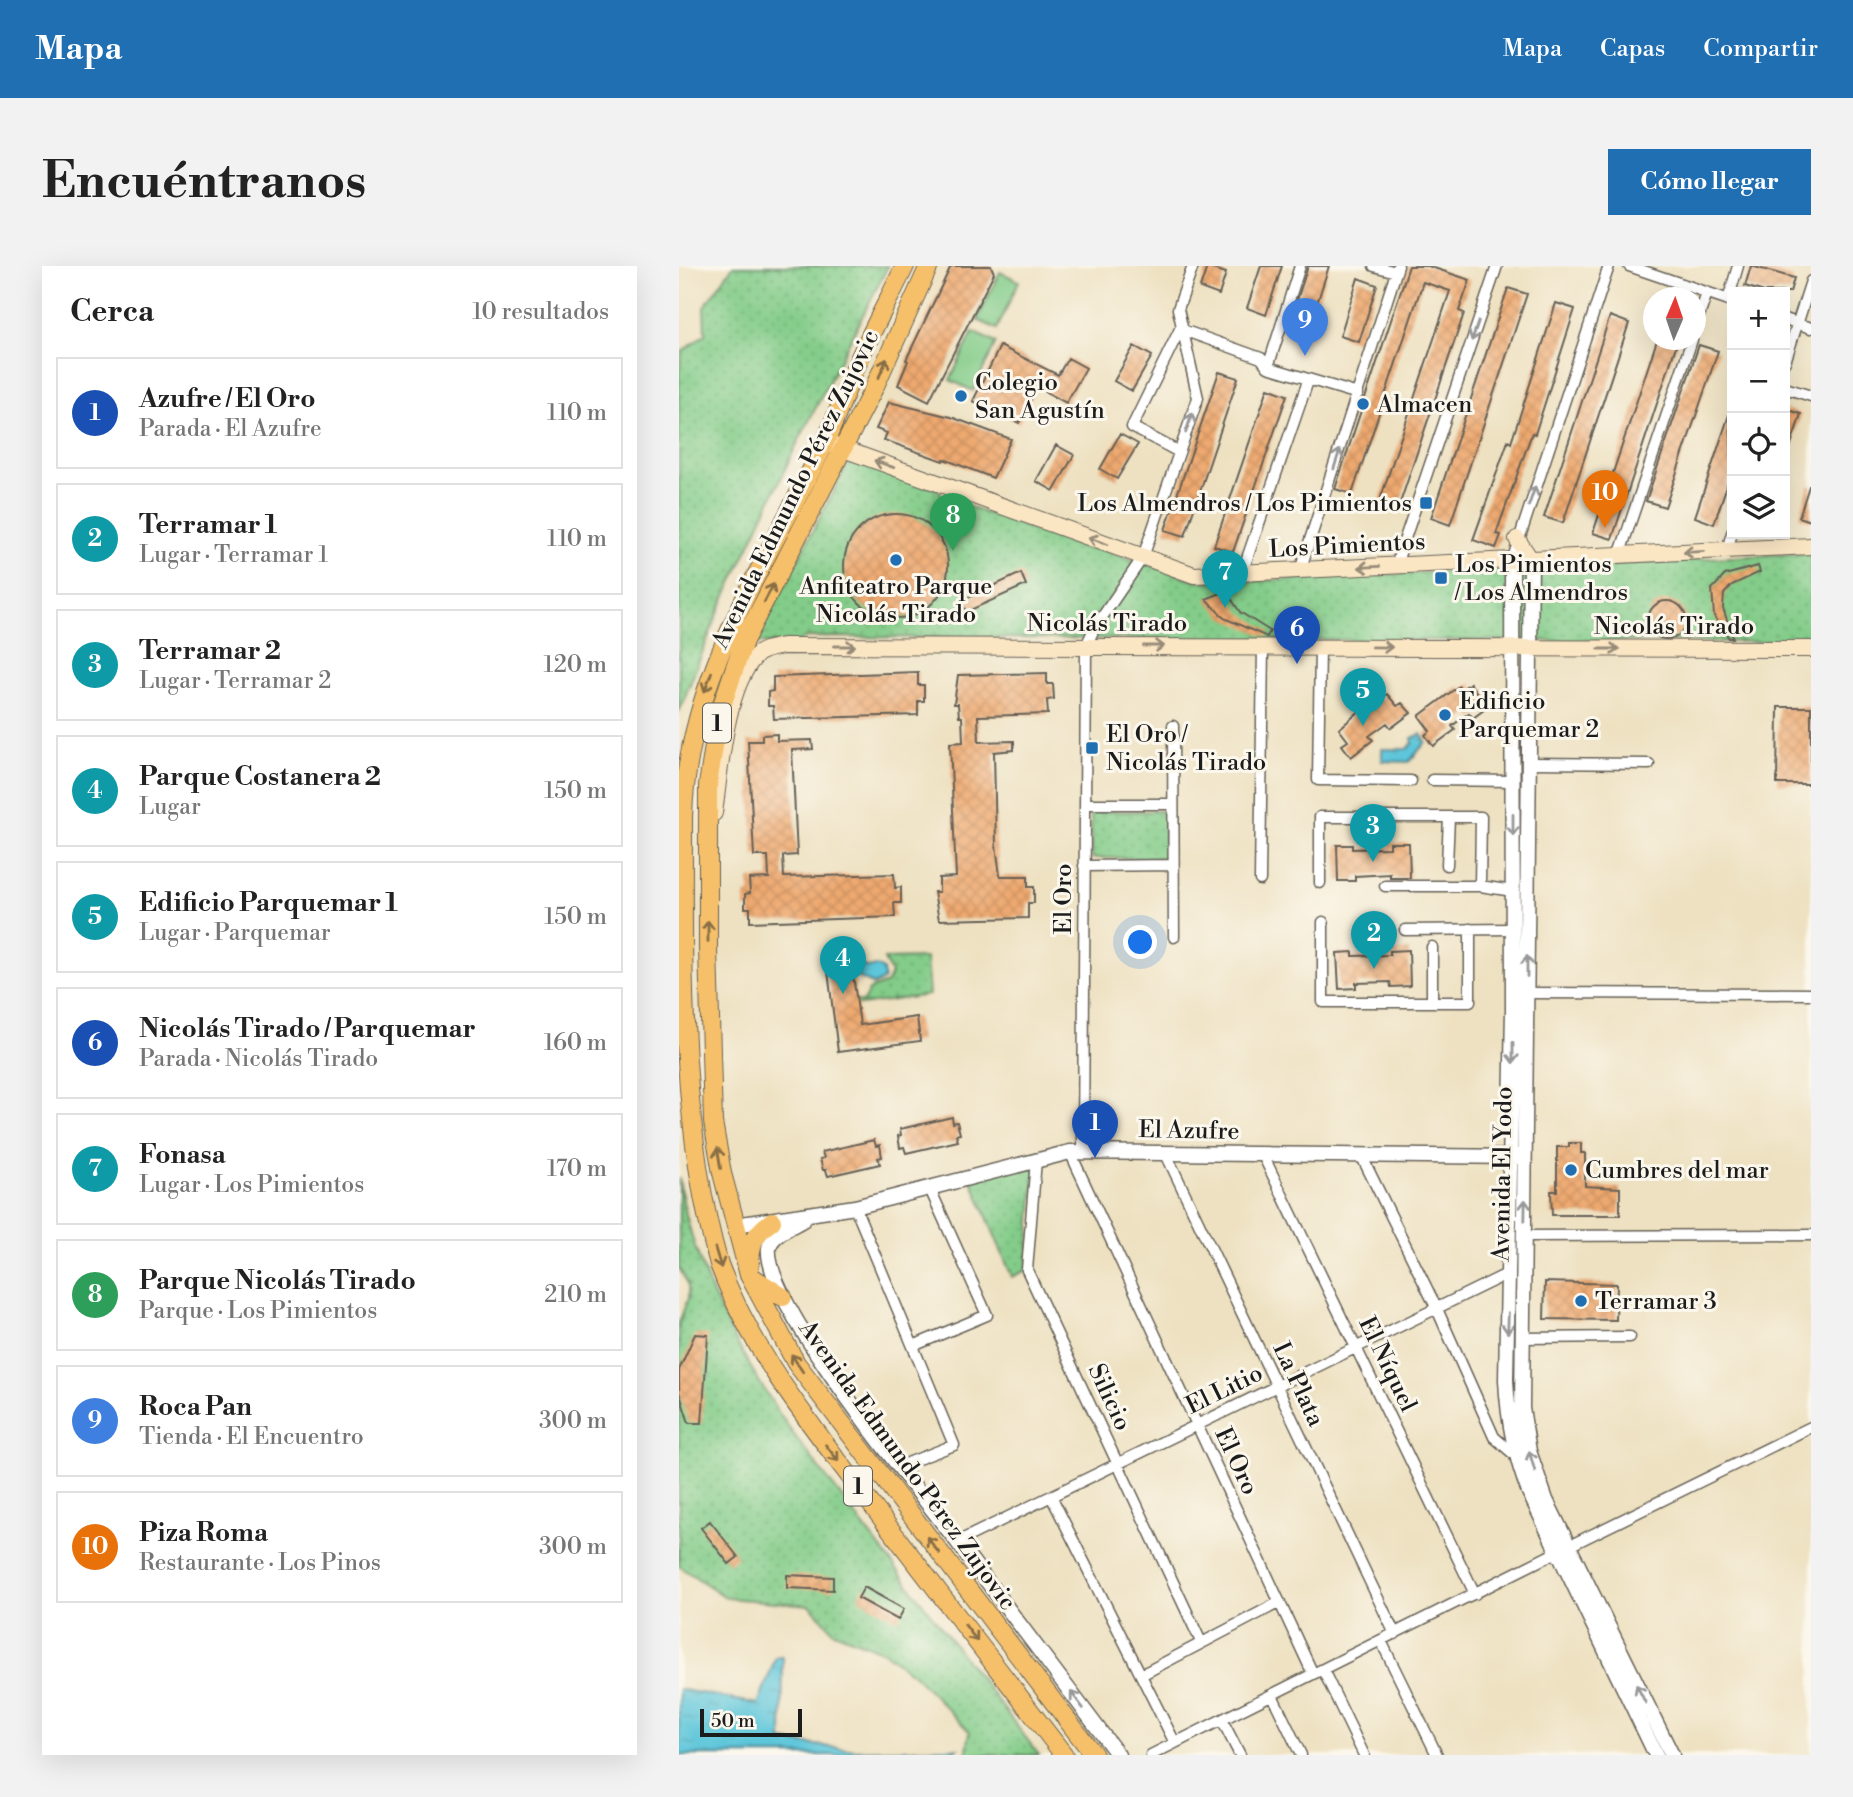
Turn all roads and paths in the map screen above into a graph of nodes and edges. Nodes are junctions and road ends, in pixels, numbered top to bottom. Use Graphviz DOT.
graph roads {
  1 [pos="905,266"];
  2 [pos="929,266"];
  3 [pos="1193,266"];
  4 [pos="1300,266"];
  5 [pos="1374,266"];
  6 [pos="1497,266"];
  7 [pos="1609,266"];
  8 [pos="1629,266"];
  9 [pos="1738,266"];
  10 [pos="1397,269"];
  11 [pos="1811,281"];
  12 [pos="1733,287"];
  13 [pos="1707,293"];
  14 [pos="1706,296"];
  15 [pos="1727,300"];
  16 [pos="1790,321"];
  17 [pos="1797,323"];
  18 [pos="1811,328"];
  19 [pos="1180,329"];
  20 [pos="1689,350"];
  21 [pos="1789,350"];
  22 [pos="1268,367"];
  23 [pos="1308,381"];
  24 [pos="1790,390"];
  25 [pos="1358,394"];
  26 [pos="1811,396"];
  27 [pos="825,442"];
  28 [pos="843,450"];
  29 [pos="1179,452"];
  30 [pos="1517,539"];
  31 [pos="1730,539"];
  32 [pos="1811,546"];
  33 [pos="1727,550"];
  34 [pos="1619,556"];
  35 [pos="1143,557"];
  36 [pos="1531,560"];
  37 [pos="1512,561"];
  38 [pos="1396,565"];
  39 [pos="1300,570"];
  40 [pos="1242,573"];
  41 [pos="1086,646"];
  42 [pos="1263,646"];
  43 [pos="1320,647"];
  44 [pos="1513,648"];
  45 [pos="1530,649"];
  46 [pos="1811,649"];
  47 [pos="1173,726"];
  48 [pos="1529,763"];
  49 [pos="1649,764"];
  50 [pos="1432,780"];
  51 [pos="1411,781"];
  52 [pos="1513,781"];
  53 [pos="1085,804"];
  54 [pos="1173,804"];
  55 [pos="1449,817"];
  56 [pos="708,830"];
  57 [pos="1173,865"];
  58 [pos="1447,865"];
  59 [pos="1084,866"];
  60 [pos="1261,880"];
  61 [pos="1319,883"];
  62 [pos="1385,886"];
  63 [pos="1481,887"];
  64 [pos="1513,891"];
  65 [pos="1323,922"];
  66 [pos="1470,929"];
  67 [pos="1513,929"];
  68 [pos="1405,930"];
  69 [pos="1174,937"];
  70 [pos="1432,947"];
  71 [pos="1527,993"];
  72 [pos="1811,995"];
  73 [pos="1432,1002"];
  74 [pos="1076,1152"];
  75 [pos="1165,1152"];
  76 [pos="1262,1153"];
  77 [pos="1361,1154"];
  78 [pos="1519,1156"];
  79 [pos="1036,1160"];
  80 [pos="930,1189"];
  81 [pos="701,1192"];
  82 [pos="855,1207"];
  83 [pos="809,1215"];
  84 [pos="772,1221"];
  85 [pos="735,1225"];
  86 [pos="1811,1235"];
  87 [pos="1524,1236"];
  88 [pos="1509,1273"];
  89 [pos="749,1275"];
  90 [pos="783,1297"];
  91 [pos="1437,1308"];
  92 [pos="1630,1337"];
  93 [pos="1522,1338"];
  94 [pos="913,1346"];
  95 [pos="1356,1348"];
  96 [pos="1277,1386"];
  97 [pos="1197,1425"];
  98 [pos="1811,1427"];
  99 [pos="1516,1456"];
  100 [pos="1118,1464"];
  101 [pos="900,1466"];
  102 [pos="1051,1496"];
  103 [pos="957,1542"];
  104 [pos="1562,1550"];
  105 [pos="1475,1594"];
  106 [pos="1280,1602"];
  107 [pos="1395,1634"];
  108 [pos="1381,1641"];
  109 [pos="1202,1642"];
  110 [pos="1318,1672"];
  111 [pos="1140,1675"];
  112 [pos="1272,1695"];
  113 [pos="1222,1720"];
  114 [pos="1175,1743"];
  115 [pos="1064,1755"];
  116 [pos="1094,1755"];
  117 [pos="1118,1755"];
  118 [pos="1151,1755"];
  119 [pos="1240,1755"];
  120 [pos="1301,1755"];
  121 [pos="1364,1755"];
  122 [pos="1437,1755"];
  123 [pos="1656,1755"];
  124 [pos="1672,1755"];
  1 -- 27 [label="highway, Avenida Edmundo Pérez Zujovic / 1"];
  28 -- 2 [label="highway, Avenida Edmundo Pérez Zujovic / 1, one-way"];
  3 -- 19 [label="street"];
  4 -- 22 [label="street"];
  5 -- 10 [label="street"];
  6 -- 38 [label="street, one-way"];
  30 -- 7 [label="street, one-way"];
  8 -- 13 [label="street"];
  9 -- 12 [label="street"];
  10 -- 25 [label="street"];
  11 -- 17 [label="street"];
  13 -- 14 [label="street"];
  13 -- 15 [label="street"];
  16 -- 17 [label="street"];
  17 -- 18 [label="street"];
  17 -- 21 [label="street"];
  19 -- 22 [label="street"];
  29 -- 19 [label="street, one-way"];
  19 -- 29 [label="street"];
  20 -- 34 [label="street"];
  22 -- 23 [label="street"];
  23 -- 25 [label="street"];
  23 -- 40 [label="street"];
  24 -- 26 [label="street"];
  39 -- 25 [label="street, one-way"];
  27 -- 28 [label="main road, Los Pimientos"];
  27 -- 81 [label="highway, Avenida Edmundo Pérez Zujovic / 1, one-way"];
  35 -- 28 [label="main road, Los Pimientos, one-way"];
  56 -- 28 [label="highway, Avenida Edmundo Pérez Zujovic / 1, one-way"];
  29 -- 35 [label="street"];
  30 -- 36 [label="main road"];
  30 -- 37 [label="street"];
  31 -- 33 [label="street"];
  32 -- 33 [label="main road, Los Pimientos"];
  33 -- 34 [label="main road, Los Pimientos, one-way"];
  34 -- 36 [label="main road, Los Pimientos"];
  35 -- 40 [label="main road, Los Pimientos"];
  35 -- 41 [label="street"];
  36 -- 37 [label="main road, Los Pimientos"];
  36 -- 45 [label="street, Avenida El Yodo"];
  37 -- 38 [label="main road, Los Pimientos"];
  37 -- 44 [label="street, Avenida El Yodo"];
  38 -- 39 [label="main road, Los Pimientos, one-way"];
  39 -- 40 [label="main road, Los Pimientos"];
  41 -- 42 [label="main road, Nicolás Tirado, one-way"];
  41 -- 53 [label="street, El Oro"];
  56 -- 41 [label="main road, Nicolás Tirado, one-way"];
  42 -- 43 [label="main road, Nicolás Tirado"];
  42 -- 60 [label="street"];
  43 -- 44 [label="main road, Nicolás Tirado, one-way"];
  43 -- 51 [label="street"];
  44 -- 45 [label="main road, Nicolás Tirado"];
  44 -- 52 [label="street, Avenida El Yodo"];
  45 -- 46 [label="main road, Nicolás Tirado, one-way"];
  45 -- 48 [label="street, Avenida El Yodo"];
  47 -- 54 [label="street"];
  48 -- 49 [label="street"];
  71 -- 48 [label="street, Avenida El Yodo, one-way"];
  50 -- 52 [label="street"];
  52 -- 64 [label="street, Avenida El Yodo, one-way"];
  53 -- 54 [label="street"];
  53 -- 59 [label="street, El Oro"];
  54 -- 57 [label="street"];
  55 -- 58 [label="street"];
  55 -- 61 [label="street"];
  55 -- 63 [label="street"];
  85 -- 56 [label="highway, Avenida Edmundo Pérez Zujovic / 1, one-way"];
  57 -- 59 [label="street"];
  57 -- 69 [label="street"];
  59 -- 74 [label="street, El Oro"];
  62 -- 63 [label="street"];
  63 -- 64 [label="street"];
  64 -- 67 [label="street, Avenida El Yodo"];
  65 -- 73 [label="street"];
  66 -- 67 [label="street"];
  66 -- 68 [label="street"];
  66 -- 73 [label="street"];
  67 -- 78 [label="street, Avenida El Yodo, one-way"];
  70 -- 73 [label="street"];
  71 -- 72 [label="street"];
  71 -- 78 [label="street, Avenida El Yodo"];
  74 -- 75 [label="street, El Azufre"];
  74 -- 79 [label="street, El Azufre"];
  74 -- 97 [label="street, El Oro"];
  75 -- 76 [label="street, El Azufre"];
  75 -- 96 [label="street, La Plata"];
  76 -- 77 [label="street, El Azufre"];
  76 -- 95 [label="street, El Níquel"];
  77 -- 78 [label="street, El Azufre"];
  77 -- 91 [label="street"];
  87 -- 78 [label="street, Avenida El Yodo, one-way"];
  78 -- 88 [label="street, Avenida El Yodo"];
  79 -- 80 [label="street, El Azufre"];
  79 -- 100 [label="street, Silicio"];
  80 -- 82 [label="street, El Azufre"];
  80 -- 94 [label="street"];
  81 -- 85 [label="highway"];
  81 -- 115 [label="highway, Avenida Edmundo Pérez Zujovic / 1, one-way"];
  82 -- 83 [label="street, El Azufre"];
  82 -- 94 [label="street"];
  83 -- 84 [label="street, El Azufre"];
  83 -- 90 [label="street, Avenida Edmundo Pérez Zujovic"];
  84 -- 85 [label="street, El Azufre"];
  84 -- 89 [label="highway"];
  85 -- 89 [label="highway, Avenida Edmundo Pérez Zujovic / 1"];
  86 -- 87 [label="street"];
  87 -- 93 [label="street, Avenida El Yodo"];
  88 -- 91 [label="street, El Litio"];
  88 -- 99 [label="street, Avenida El Yodo, one-way"];
  89 -- 90 [label="highway"];
  116 -- 89 [label="highway, Avenida Edmundo Pérez Zujovic / 1, one-way"];
  90 -- 101 [label="street, Avenida Edmundo Pérez Zujovic"];
  91 -- 95 [label="street, El Litio"];
  91 -- 99 [label="street"];
  92 -- 93 [label="street"];
  104 -- 93 [label="street, Avenida El Yodo, one-way"];
  94 -- 101 [label="street"];
  95 -- 96 [label="street, El Litio"];
  95 -- 105 [label="street, El Níquel"];
  96 -- 97 [label="street, El Litio"];
  96 -- 107 [label="street, La Plata"];
  97 -- 100 [label="street, El Litio"];
  97 -- 106 [label="street, El Oro"];
  98 -- 104 [label="street"];
  99 -- 104 [label="street, Avenida El Yodo"];
  100 -- 102 [label="street, El Litio"];
  100 -- 109 [label="street, Silicio"];
  101 -- 103 [label="street, Avenida Edmundo Pérez Zujovic"];
  102 -- 103 [label="street, El Litio"];
  102 -- 111 [label="street"];
  117 -- 103 [label="street, Avenida Edmundo Pérez Zujovic, one-way"];
  104 -- 105 [label="street"];
  104 -- 123 [label="street, Avenida El Yodo"];
  124 -- 104 [label="street, Avenida El Yodo, one-way"];
  105 -- 107 [label="street"];
  106 -- 109 [label="street"];
  106 -- 110 [label="street, El Oro"];
  107 -- 108 [label="street"];
  108 -- 110 [label="street"];
  108 -- 122 [label="street"];
  109 -- 111 [label="street"];
  110 -- 112 [label="street"];
  110 -- 121 [label="street, El Oro"];
  111 -- 114 [label="street"];
  112 -- 113 [label="street"];
  112 -- 120 [label="street"];
  113 -- 114 [label="street"];
  113 -- 119 [label="street"];
  114 -- 118 [label="street"];
}
